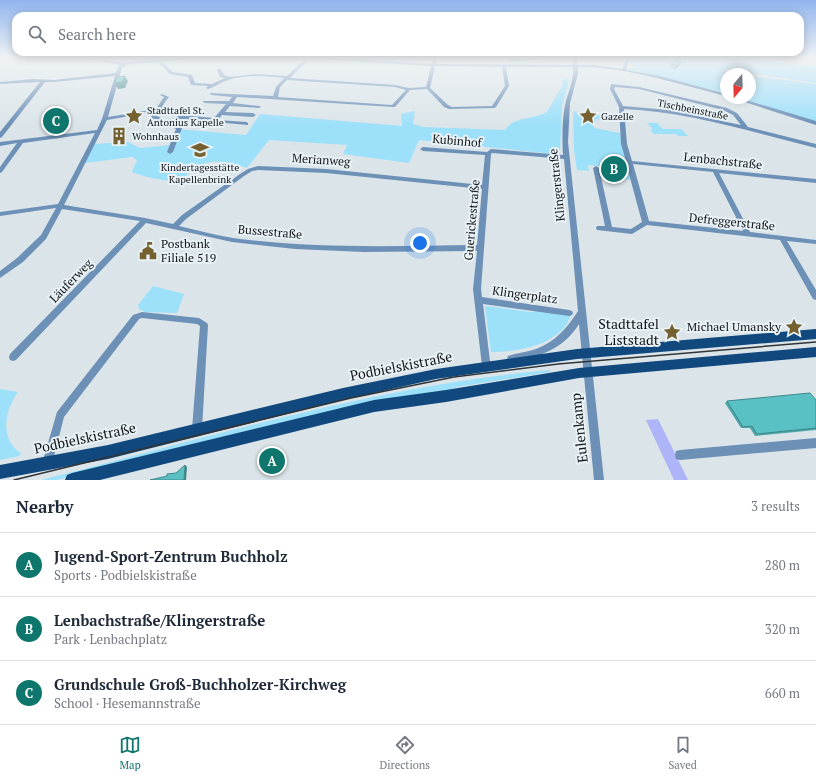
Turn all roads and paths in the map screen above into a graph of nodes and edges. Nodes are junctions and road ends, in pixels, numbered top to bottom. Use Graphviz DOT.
graph roads {
  1 [pos="49,80"];
  2 [pos="115,80"];
  3 [pos="192,80"];
  4 [pos="221,80"];
  5 [pos="285,80"];
  6 [pos="319,80"];
  7 [pos="430,80"];
  8 [pos="506,80"];
  9 [pos="574,80"];
  10 [pos="673,80"];
  11 [pos="43,81"];
  12 [pos="0,83"];
  13 [pos="428,88"];
  14 [pos="409,89"];
  15 [pos="720,93"];
  16 [pos="212,94"];
  17 [pos="162,95"];
  18 [pos="236,96"];
  19 [pos="275,98"];
  20 [pos="205,102"];
  21 [pos="229,104"];
  22 [pos="754,104"];
  23 [pos="259,107"];
  24 [pos="621,107"];
  25 [pos="159,110"];
  26 [pos="222,113"];
  27 [pos="253,115"];
  28 [pos="105,119"];
  29 [pos="215,120"];
  30 [pos="816,123"];
  31 [pos="246,124"];
  32 [pos="172,126"];
  33 [pos="747,129"];
  34 [pos="99,131"];
  35 [pos="0,136"];
  36 [pos="21,142"];
  37 [pos="0,144"];
  38 [pos="816,146"];
  39 [pos="423,149"];
  40 [pos="170,152"];
  41 [pos="488,154"];
  42 [pos="566,157"];
  43 [pos="628,162"];
  44 [pos="596,168"];
  45 [pos="0,171"];
  46 [pos="715,171"];
  47 [pos="816,181"];
  48 [pos="486,187"];
  49 [pos="60,207"];
  50 [pos="0,214"];
  51 [pos="145,220"];
  52 [pos="646,223"];
  53 [pos="174,227"];
  54 [pos="599,228"];
  55 [pos="609,229"];
  56 [pos="748,235"];
  57 [pos="782,238"];
  58 [pos="816,242"];
  59 [pos="480,248"];
  60 [pos="0,275"];
  61 [pos="816,298"];
  62 [pos="478,300"];
  63 [pos="582,312"];
  64 [pos="569,313"];
  65 [pos="816,334"];
  66 [pos="816,352"];
  67 [pos="586,353"];
  68 [pos="13,357"];
  69 [pos="486,366"];
  70 [pos="588,372"];
  71 [pos="197,429"];
  72 [pos="816,443"];
  73 [pos="680,455"];
  74 [pos="46,464"];
  75 [pos="0,472"];
  76 [pos="72,480"];
  77 [pos="599,480"];
  1 -- 11 [label="street"];
  2 -- 28 [label="street"];
  3 -- 4 [label="street"];
  5 -- 19 [label="street"];
  6 -- 14 [label="street"];
  7 -- 13 [label="street"];
  8 -- 13 [label="street"];
  9 -- 42 [label="street, Klingerstraße"];
  10 -- 15 [label="street"];
  11 -- 12 [label="street"];
  11 -- 35 [label="street"];
  13 -- 14 [label="street"];
  14 -- 19 [label="street"];
  16 -- 18 [label="street"];
  17 -- 25 [label="street"];
  18 -- 19 [label="street"];
  18 -- 21 [label="street"];
  20 -- 21 [label="street"];
  21 -- 23 [label="street"];
  21 -- 26 [label="street"];
  22 -- 30 [label="street"];
  24 -- 33 [label="street, Tischbeinstraße"];
  24 -- 33 [label="street"];
  24 -- 43 [label="street"];
  25 -- 28 [label="street"];
  25 -- 32 [label="street"];
  26 -- 27 [label="street"];
  26 -- 29 [label="street"];
  28 -- 34 [label="street"];
  29 -- 31 [label="street"];
  29 -- 32 [label="street"];
  32 -- 40 [label="street"];
  33 -- 38 [label="street, Tischbeinstraße"];
  34 -- 36 [label="street"];
  34 -- 49 [label="street"];
  36 -- 37 [label="street"];
  36 -- 45 [label="street"];
  39 -- 41 [label="street, Kubinhof"];
  41 -- 42 [label="street"];
  41 -- 48 [label="street, Guerickestraße"];
  42 -- 63 [label="street, Klingerstraße"];
  43 -- 46 [label="street, Lenbachstraße"];
  43 -- 52 [label="street"];
  44 -- 55 [label="street"];
  46 -- 47 [label="street, Lenbachstraße"];
  46 -- 56 [label="street"];
  48 -- 53 [label="street, Merianweg"];
  48 -- 59 [label="street, Guerickestraße"];
  49 -- 50 [label="street, Bussestraße"];
  49 -- 51 [label="street, Bussestraße"];
  49 -- 60 [label="street"];
  51 -- 53 [label="street, Bussestraße"];
  51 -- 68 [label="street, Läuferweg"];
  52 -- 55 [label="street"];
  52 -- 56 [label="street, Defreggerstraße"];
  53 -- 59 [label="street, Bussestraße"];
  54 -- 55 [label="street"];
  56 -- 57 [label="street, Defreggerstraße"];
  57 -- 58 [label="street, Defreggerstraße"];
  57 -- 61 [label="street"];
  59 -- 62 [label="street, Guerickestraße"];
  62 -- 64 [label="street, Klingerplatz"];
  62 -- 69 [label="street, Guerickestraße"];
  63 -- 67 [label="street, Klingerstraße"];
  63 -- 69 [label="street"];
  65 -- 67 [label="main road, Podbielskistraße"];
  66 -- 70 [label="main road"];
  67 -- 69 [label="main road, Podbielskistraße"];
  67 -- 70 [label="street, Klingerstraße"];
  69 -- 71 [label="main road, Podbielskistraße"];
  70 -- 76 [label="main road"];
  70 -- 77 [label="street, Eulenkamp"];
  71 -- 74 [label="main road, Podbielskistraße"];
  71 -- 74 [label="street"];
  72 -- 73 [label="street"];
  74 -- 75 [label="main road, Podbielskistraße"];
}
